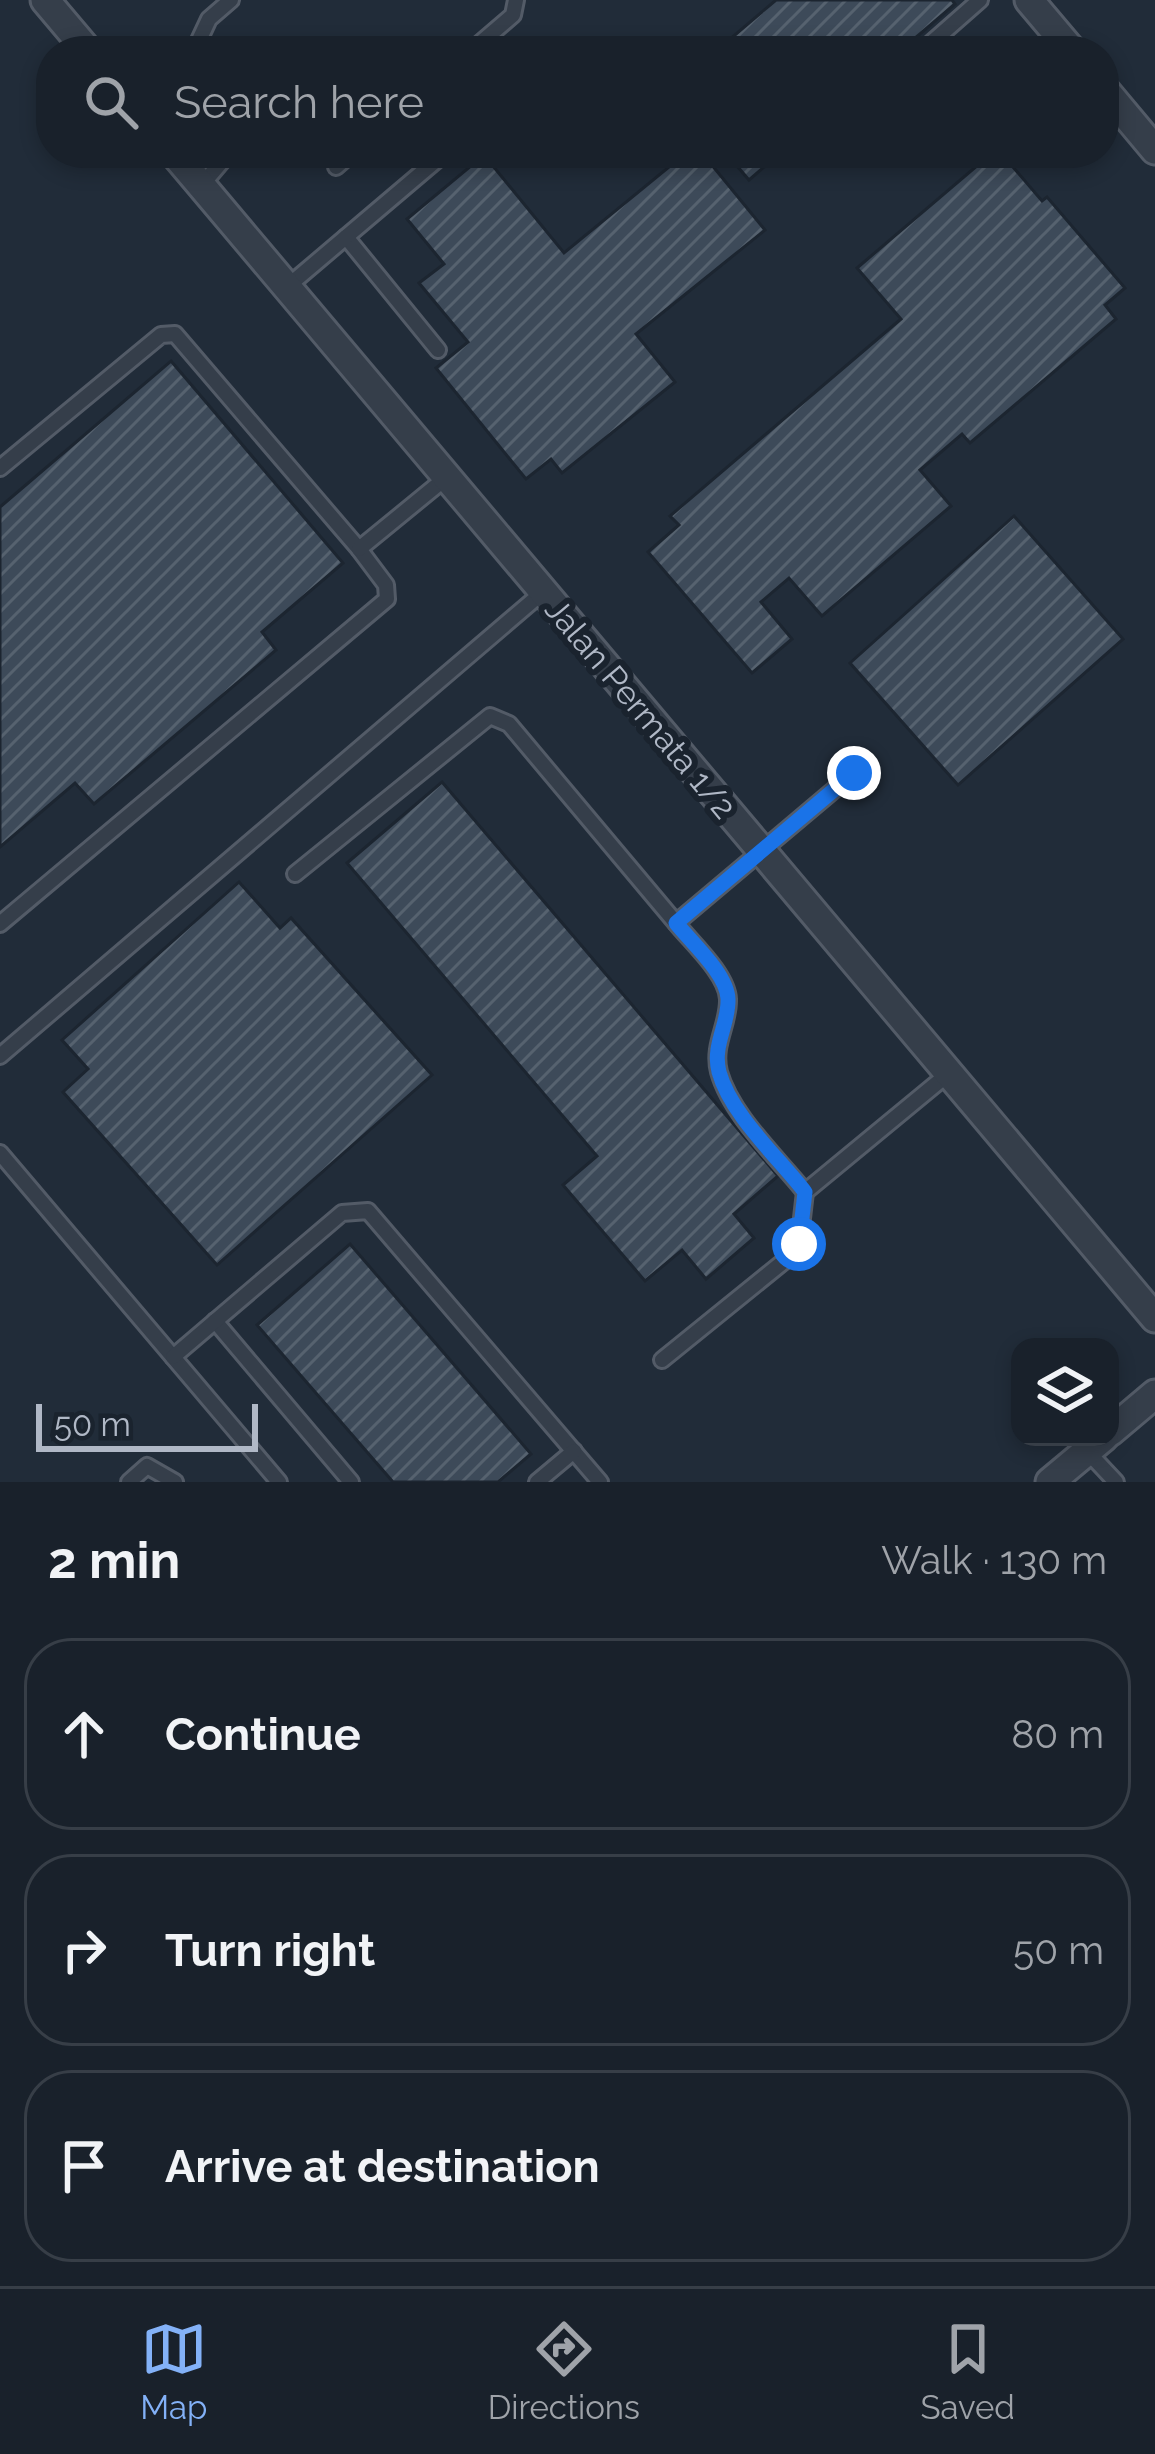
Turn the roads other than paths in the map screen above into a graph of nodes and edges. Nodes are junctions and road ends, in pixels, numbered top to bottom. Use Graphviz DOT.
graph roads {
  1 [pos="45,0"];
  2 [pos="230,0"];
  3 [pos="516,0"];
  4 [pos="980,0"];
  5 [pos="1029,0"];
  6 [pos="75,36"];
  7 [pos="201,36"];
  8 [pos="488,36"];
  9 [pos="939,36"];
  10 [pos="1059,36"];
  11 [pos="1119,107"];
  12 [pos="1155,149"];
  13 [pos="186,168"];
  14 [pos="216,168"];
  15 [pos="427,168"];
  16 [pos="201,186"];
  17 [pos="346,237"];
  18 [pos="287,287"];
  19 [pos="438,350"];
  20 [pos="0,468"];
  21 [pos="447,477"];
  22 [pos="358,549"];
  23 [pos="543,592"];
  24 [pos="854,773"];
  25 [pos="762,851"];
  26 [pos="295,874"];
  27 [pos="676,923"];
  28 [pos="0,925"];
  29 [pos="0,1056"];
  30 [pos="949,1074"];
  31 [pos="0,1153"];
  32 [pos="805,1192"];
  33 [pos="1155,1318"];
  34 [pos="215,1321"];
  35 [pos="173,1357"];
  36 [pos="662,1360"];
  37 [pos="1155,1394"];
  38 [pos="1119,1424"];
  39 [pos="1093,1446"];
  40 [pos="1102,1446"];
  41 [pos="574,1451"];
  42 [pos="129,1482"];
  43 [pos="175,1482"];
  44 [pos="279,1482"];
  45 [pos="352,1482"];
  46 [pos="537,1482"];
  47 [pos="600,1482"];
  48 [pos="1050,1482"];
  49 [pos="1116,1482"];
  1 -- 6 [label="street"];
  2 -- 7 [label="lane"];
  3 -- 8 [label="lane"];
  4 -- 9 [label="lane"];
  5 -- 10 [label="street"];
  11 -- 12 [label="street"];
  13 -- 16 [label="street, Jalan Permata 1/2"];
  14 -- 16 [label="lane"];
  15 -- 17 [label="lane"];
  16 -- 18 [label="street, Jalan Permata 1/2"];
  17 -- 18 [label="lane"];
  17 -- 19 [label="lane"];
  18 -- 21 [label="street, Jalan Permata 1/2"];
  20 -- 22 [label="lane"];
  21 -- 22 [label="lane"];
  21 -- 23 [label="street, Jalan Permata 1/2"];
  22 -- 28 [label="lane"];
  23 -- 25 [label="street, Jalan Permata 1/2"];
  23 -- 29 [label="lane"];
  24 -- 25 [label="lane"];
  25 -- 27 [label="lane"];
  25 -- 30 [label="street, Jalan Permata 1/2"];
  26 -- 27 [label="lane"];
  27 -- 32 [label="lane"];
  30 -- 32 [label="lane"];
  30 -- 33 [label="street, Jalan Permata 1/2"];
  31 -- 35 [label="lane"];
  32 -- 36 [label="lane"];
  34 -- 35 [label="lane"];
  34 -- 41 [label="lane"];
  34 -- 45 [label="lane"];
  35 -- 44 [label="lane"];
  37 -- 38 [label="street"];
  39 -- 48 [label="street"];
  40 -- 49 [label="lane"];
  41 -- 46 [label="lane"];
  41 -- 47 [label="lane"];
  42 -- 43 [label="lane"];
}
